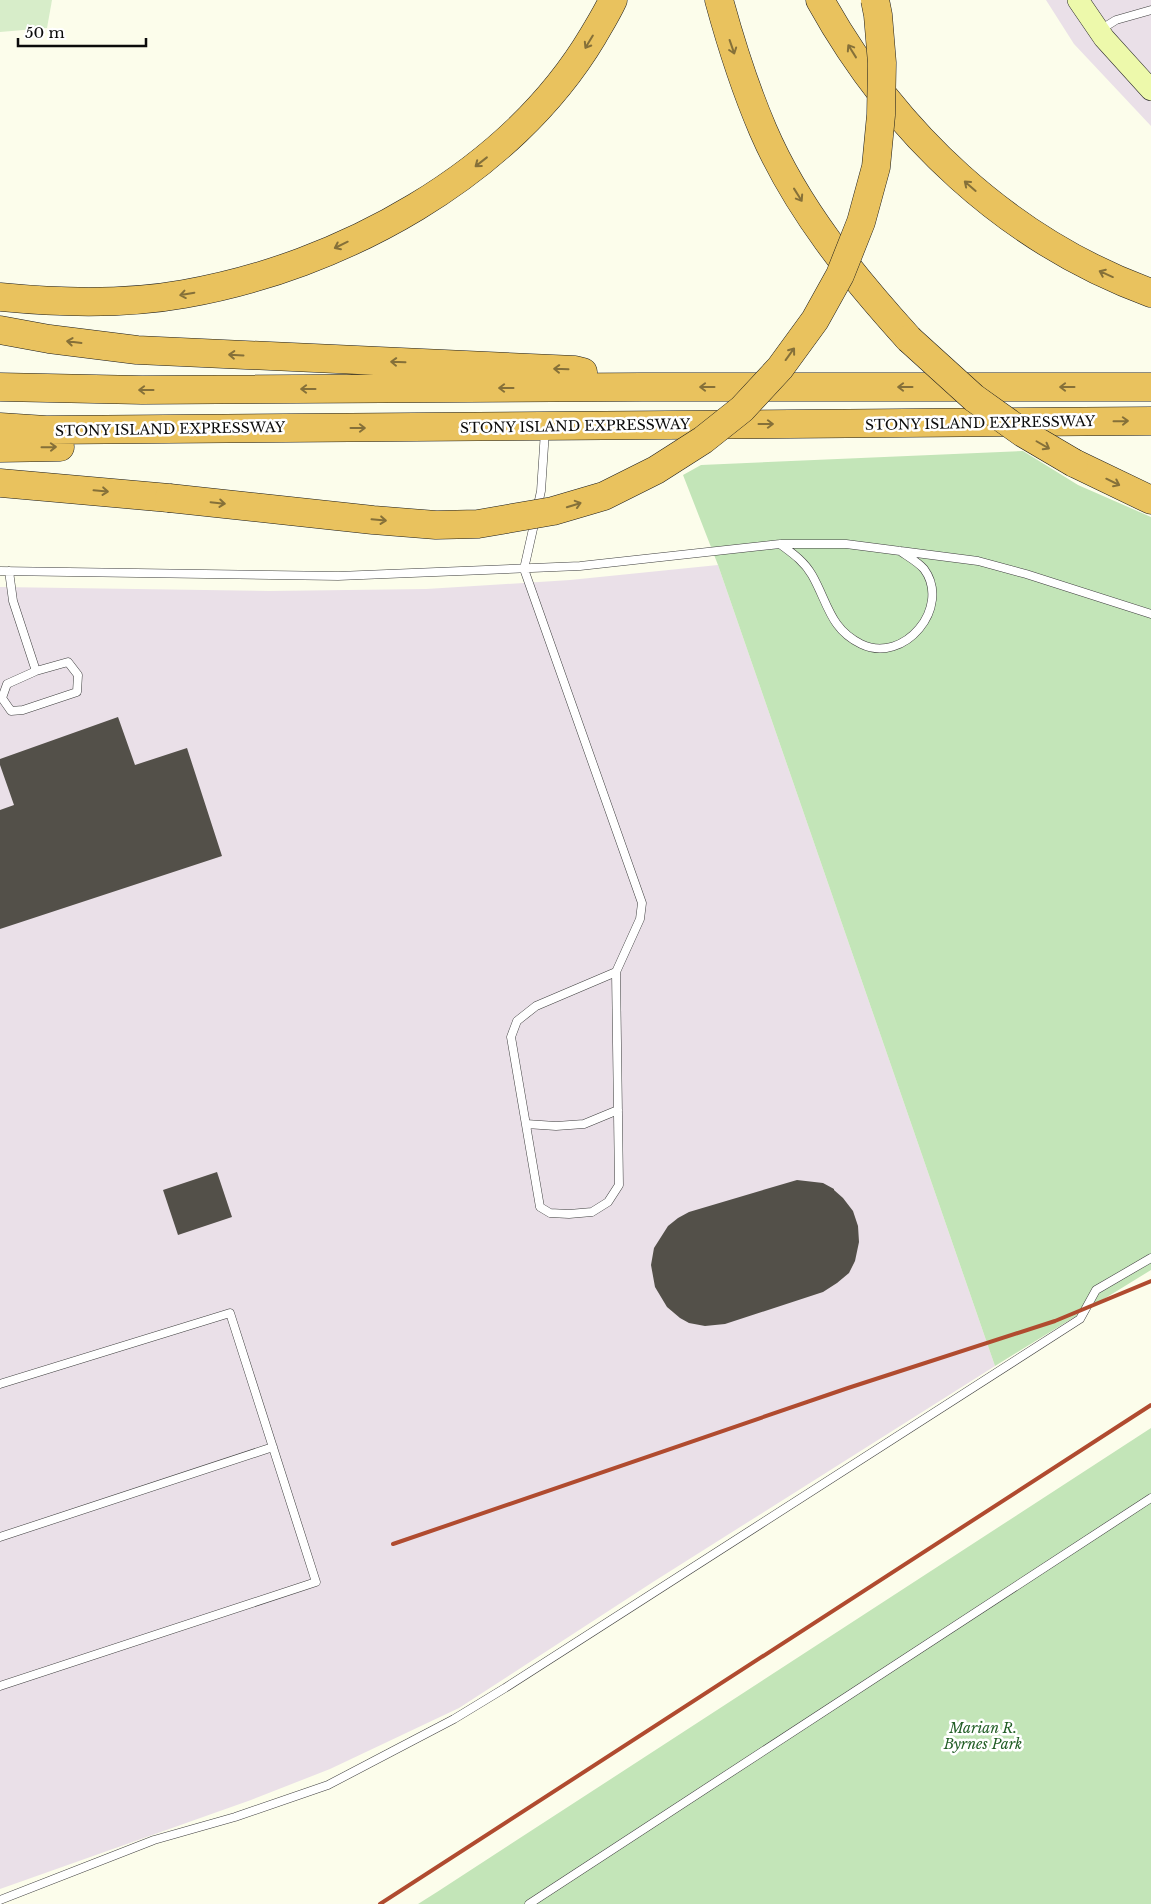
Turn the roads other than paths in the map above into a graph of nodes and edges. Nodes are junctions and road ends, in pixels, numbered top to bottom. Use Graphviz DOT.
graph roads {
  1 [pos="613,0"];
  2 [pos="719,0"];
  3 [pos="820,0"];
  4 [pos="875,0"];
  5 [pos="1078,0"];
  6 [pos="1151,10"];
  7 [pos="1099,30"];
  8 [pos="1147,86"];
  9 [pos="1151,293"];
  10 [pos="0,297"];
  11 [pos="0,330"];
  12 [pos="0,387"];
  13 [pos="642,387"];
  14 [pos="1151,388"];
  15 [pos="1151,421"];
  16 [pos="546,426"];
  17 [pos="0,427"];
  18 [pos="310,428"];
  19 [pos="0,448"];
  20 [pos="0,482"];
  21 [pos="1151,500"];
  22 [pos="780,544"];
  23 [pos="899,550"];
  24 [pos="524,569"];
  25 [pos="4,571"];
  26 [pos="1151,614"];
  27 [pos="36,671"];
  28 [pos="616,972"];
  29 [pos="618,1110"];
  30 [pos="526,1124"];
  31 [pos="1151,1258"];
  32 [pos="0,1384"];
  33 [pos="272,1447"];
  34 [pos="1151,1498"];
  35 [pos="0,1537"];
  36 [pos="0,1686"];
  37 [pos="0,1900"];
  38 [pos="530,1904"];
  1 -- 10 [label="highway, one-way"];
  2 -- 21 [label="highway, one-way, bridge"];
  9 -- 3 [label="highway, one-way"];
  20 -- 4 [label="highway, one-way, bridge"];
  5 -- 7 [label="street"];
  6 -- 7 [label="lane"];
  7 -- 8 [label="street"];
  13 -- 11 [label="highway, one-way"];
  13 -- 12 [label="highway, one-way"];
  14 -- 13 [label="highway, one-way"];
  16 -- 15 [label="highway, STONY ISLAND EXPRESSWAY, one-way"];
  18 -- 16 [label="highway, STONY ISLAND EXPRESSWAY, one-way"];
  16 -- 24 [label="lane"];
  17 -- 18 [label="highway, STONY ISLAND EXPRESSWAY"];
  19 -- 18 [label="highway, one-way"];
  22 -- 23 [label="lane"];
  22 -- 23 [label="lane"];
  22 -- 24 [label="lane"];
  23 -- 26 [label="lane"];
  24 -- 25 [label="lane"];
  24 -- 28 [label="lane"];
  25 -- 27 [label="lane"];
  27 -- 27 [label="lane"];
  28 -- 29 [label="lane"];
  28 -- 30 [label="lane"];
  29 -- 30 [label="lane"];
  29 -- 30 [label="lane"];
  31 -- 37 [label="lane"];
  32 -- 33 [label="lane"];
  33 -- 35 [label="lane"];
  33 -- 36 [label="lane"];
  34 -- 38 [label="lane"];
}
